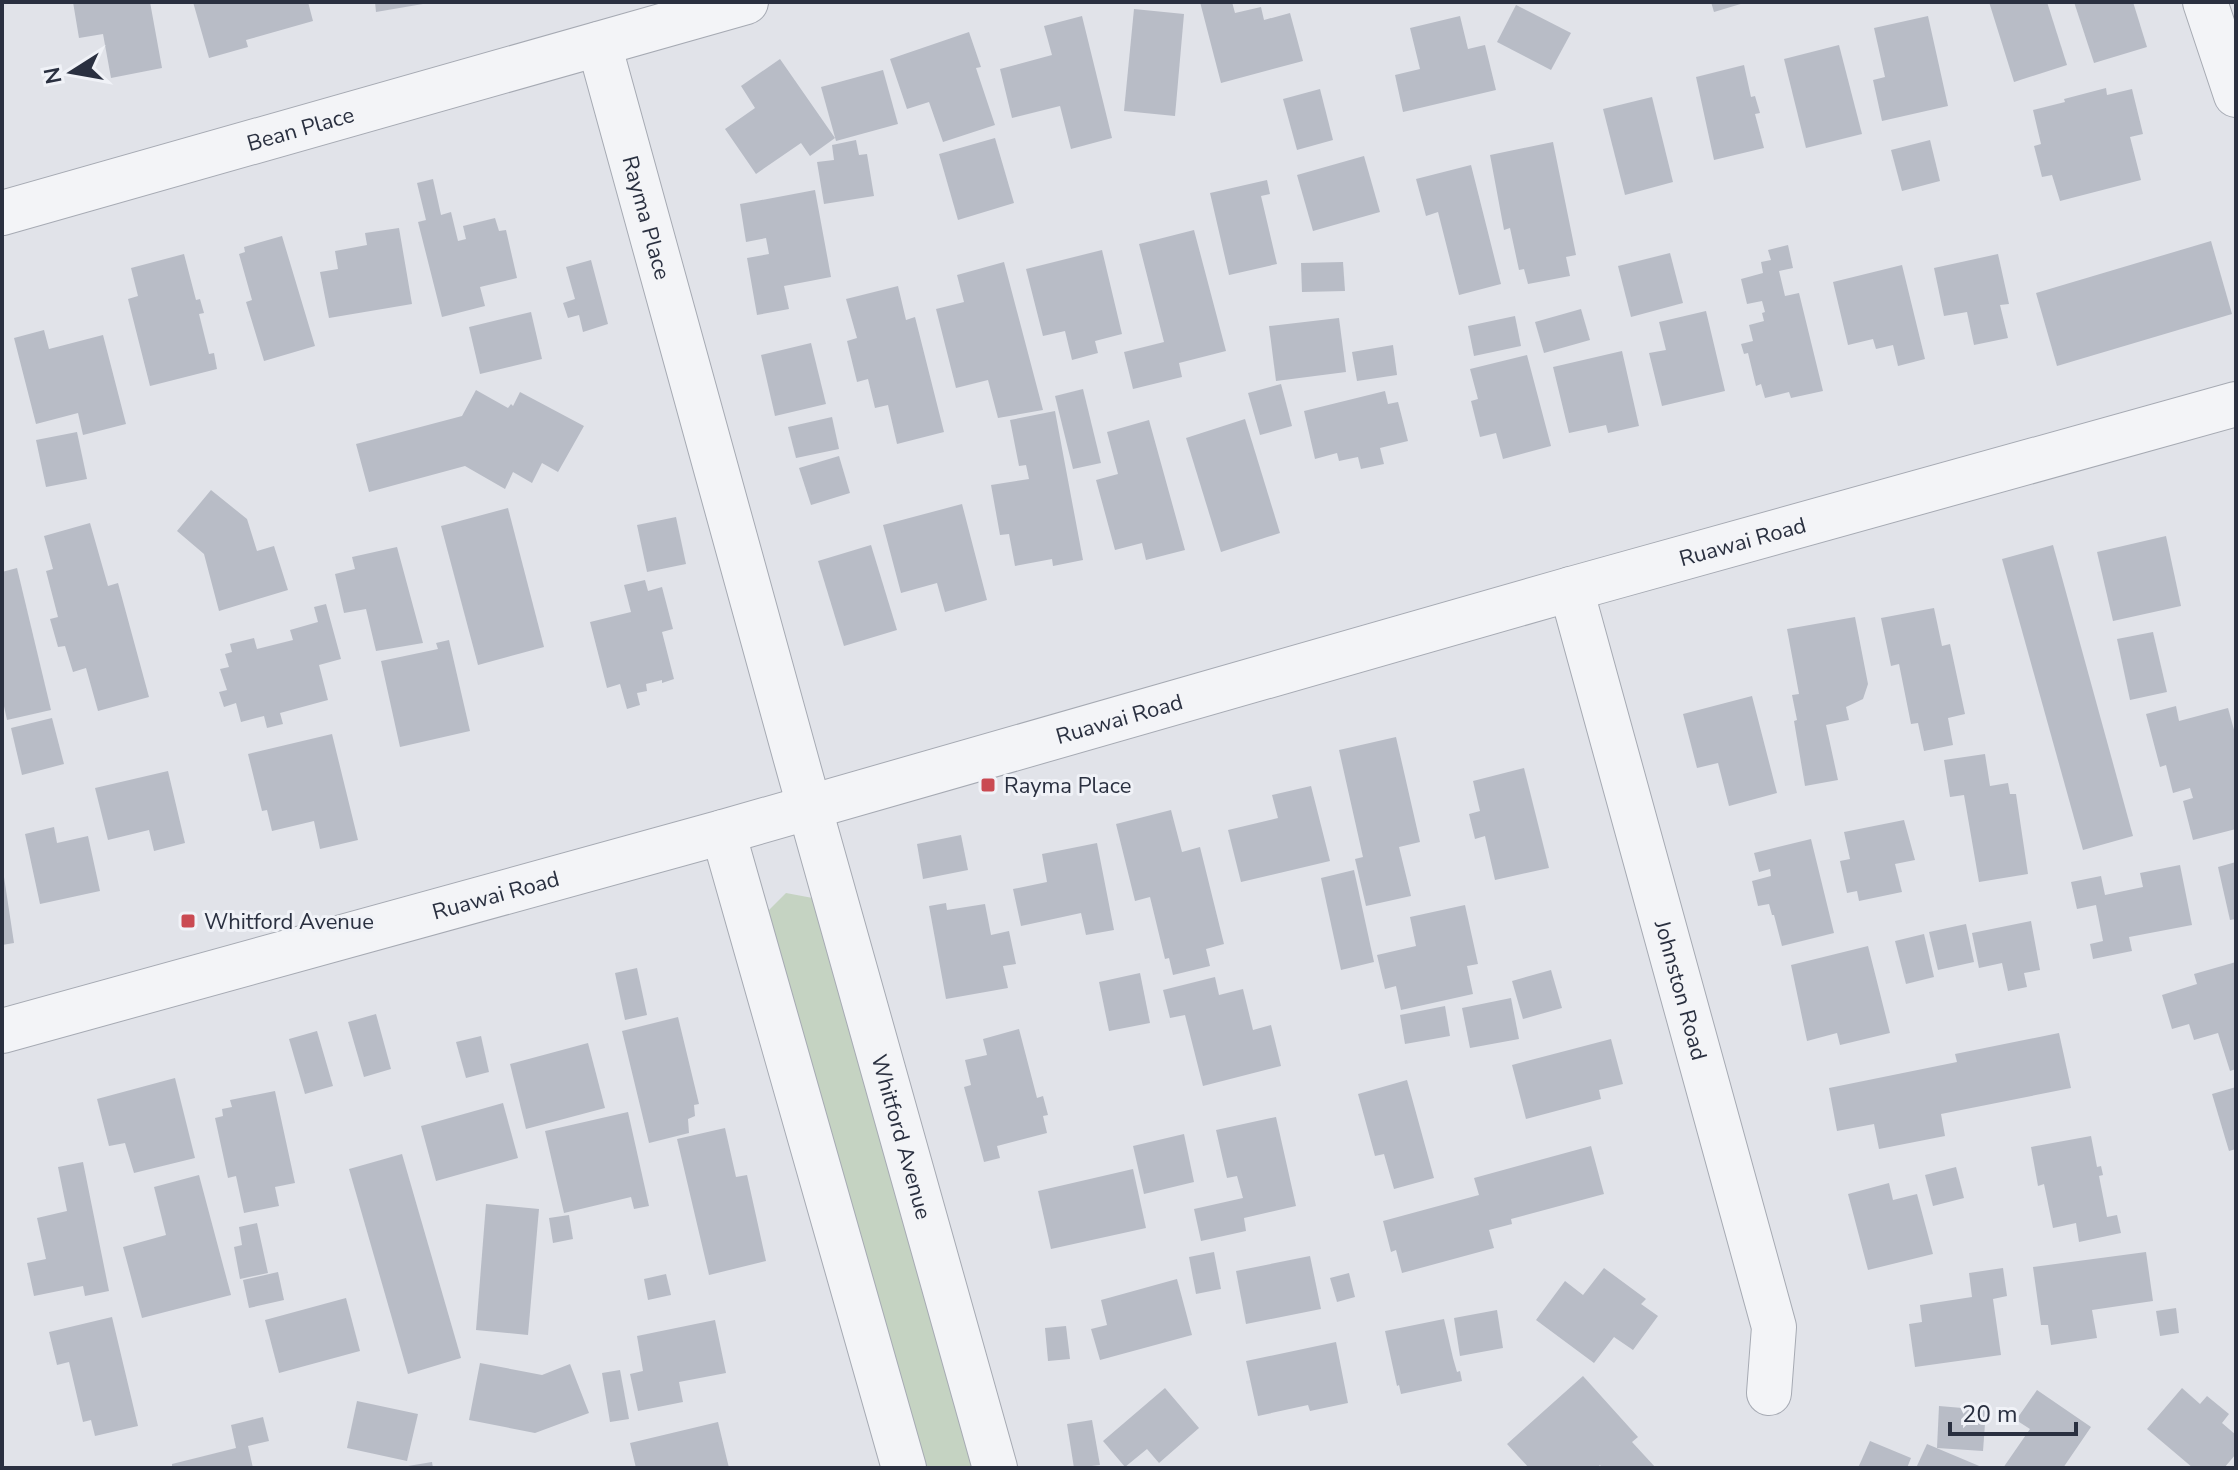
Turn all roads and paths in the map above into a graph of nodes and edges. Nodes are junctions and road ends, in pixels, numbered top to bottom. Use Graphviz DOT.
graph roads {
  1 [pos="746,2"];
  2 [pos="2205,2"];
  3 [pos="599,44"];
  4 [pos="2236,95"];
  5 [pos="2,213"];
  6 [pos="2236,404"];
  7 [pos="1571,589"];
  8 [pos="810,807"];
  9 [pos="723,832"];
  10 [pos="2,1031"];
  11 [pos="1769,1393"];
  12 [pos="904,1468"];
  13 [pos="995,1468"];
  1 -- 3 [label="street, Bean Place"];
  2 -- 4 [label="street"];
  3 -- 5 [label="street, Bean Place"];
  3 -- 8 [label="street, Rayma Place"];
  6 -- 7 [label="street, Ruawai Road"];
  7 -- 8 [label="street, Ruawai Road"];
  7 -- 11 [label="street, Johnston Road"];
  8 -- 9 [label="street, Ruawai Road"];
  8 -- 13 [label="street, Whitford Avenue"];
  9 -- 10 [label="street, Ruawai Road"];
  9 -- 12 [label="street"];
}
